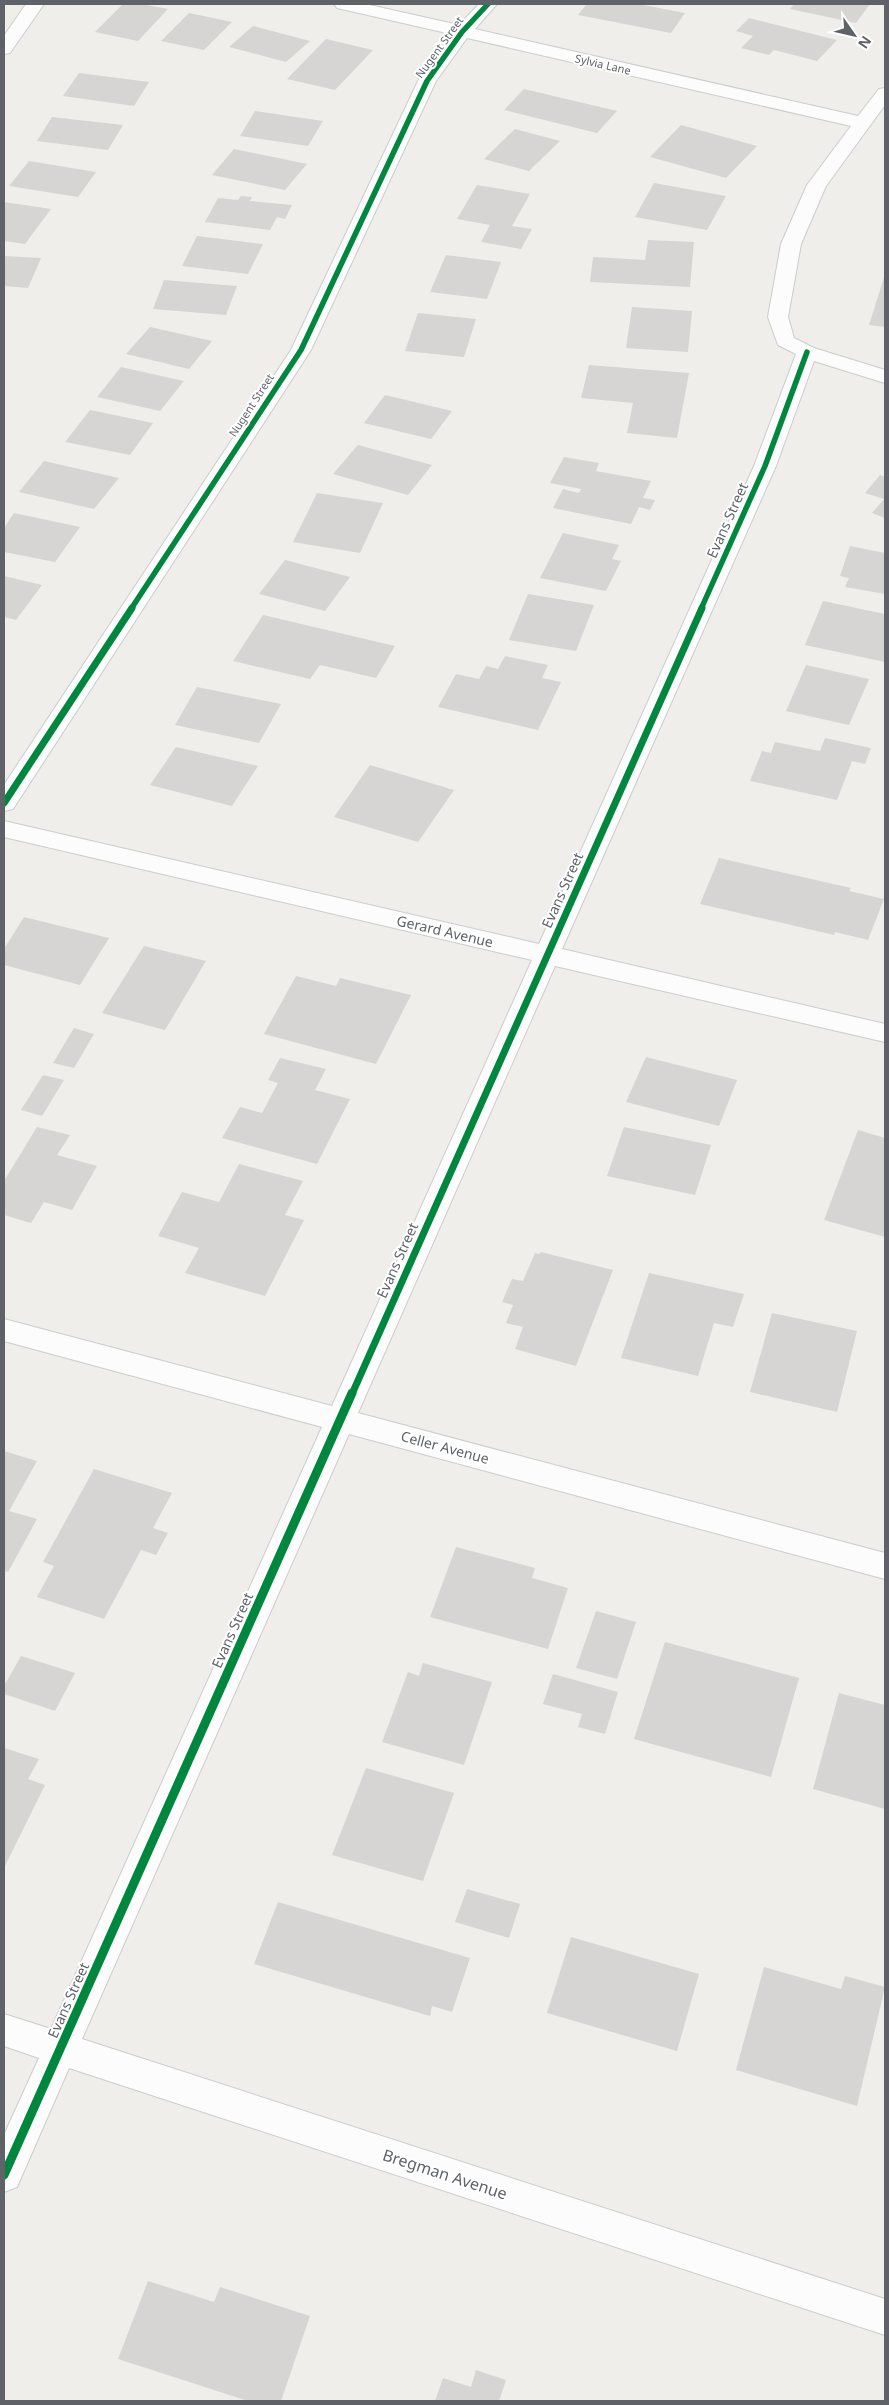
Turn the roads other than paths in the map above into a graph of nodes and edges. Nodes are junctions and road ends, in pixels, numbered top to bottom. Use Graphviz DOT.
graph roads {
  1 [pos="35,4"];
  2 [pos="343,4"];
  3 [pos="488,4"];
  4 [pos="462,32"];
  5 [pos="4,49"];
  6 [pos="885,94"];
  7 [pos="863,123"];
  8 [pos="807,352"];
  9 [pos="885,377"];
  10 [pos="4,803"];
  11 [pos="4,829"];
  12 [pos="546,955"];
  13 [pos="885,1033"];
  14 [pos="4,1330"];
  15 [pos="340,1418"];
  16 [pos="885,1566"];
  17 [pos="4,2030"];
  18 [pos="60,2048"];
  19 [pos="4,2175"];
  20 [pos="885,2317"];
  1 -- 5 [label="street"];
  2 -- 4 [label="street, Sylvia Lane"];
  3 -- 4 [label="street, Nugent Street"];
  4 -- 7 [label="street, Sylvia Lane"];
  4 -- 10 [label="street, Nugent Street"];
  6 -- 7 [label="street"];
  7 -- 8 [label="street"];
  8 -- 9 [label="street"];
  8 -- 12 [label="street, Evans Street"];
  11 -- 12 [label="street, Gerard Avenue"];
  12 -- 13 [label="street, Gerard Avenue"];
  12 -- 15 [label="street, Evans Street"];
  14 -- 15 [label="street, Celler Avenue"];
  15 -- 16 [label="street, Celler Avenue"];
  15 -- 18 [label="street, Evans Street"];
  17 -- 18 [label="street, Bregman Avenue"];
  18 -- 19 [label="street, Evans Street"];
  18 -- 20 [label="street, Bregman Avenue"];
}
